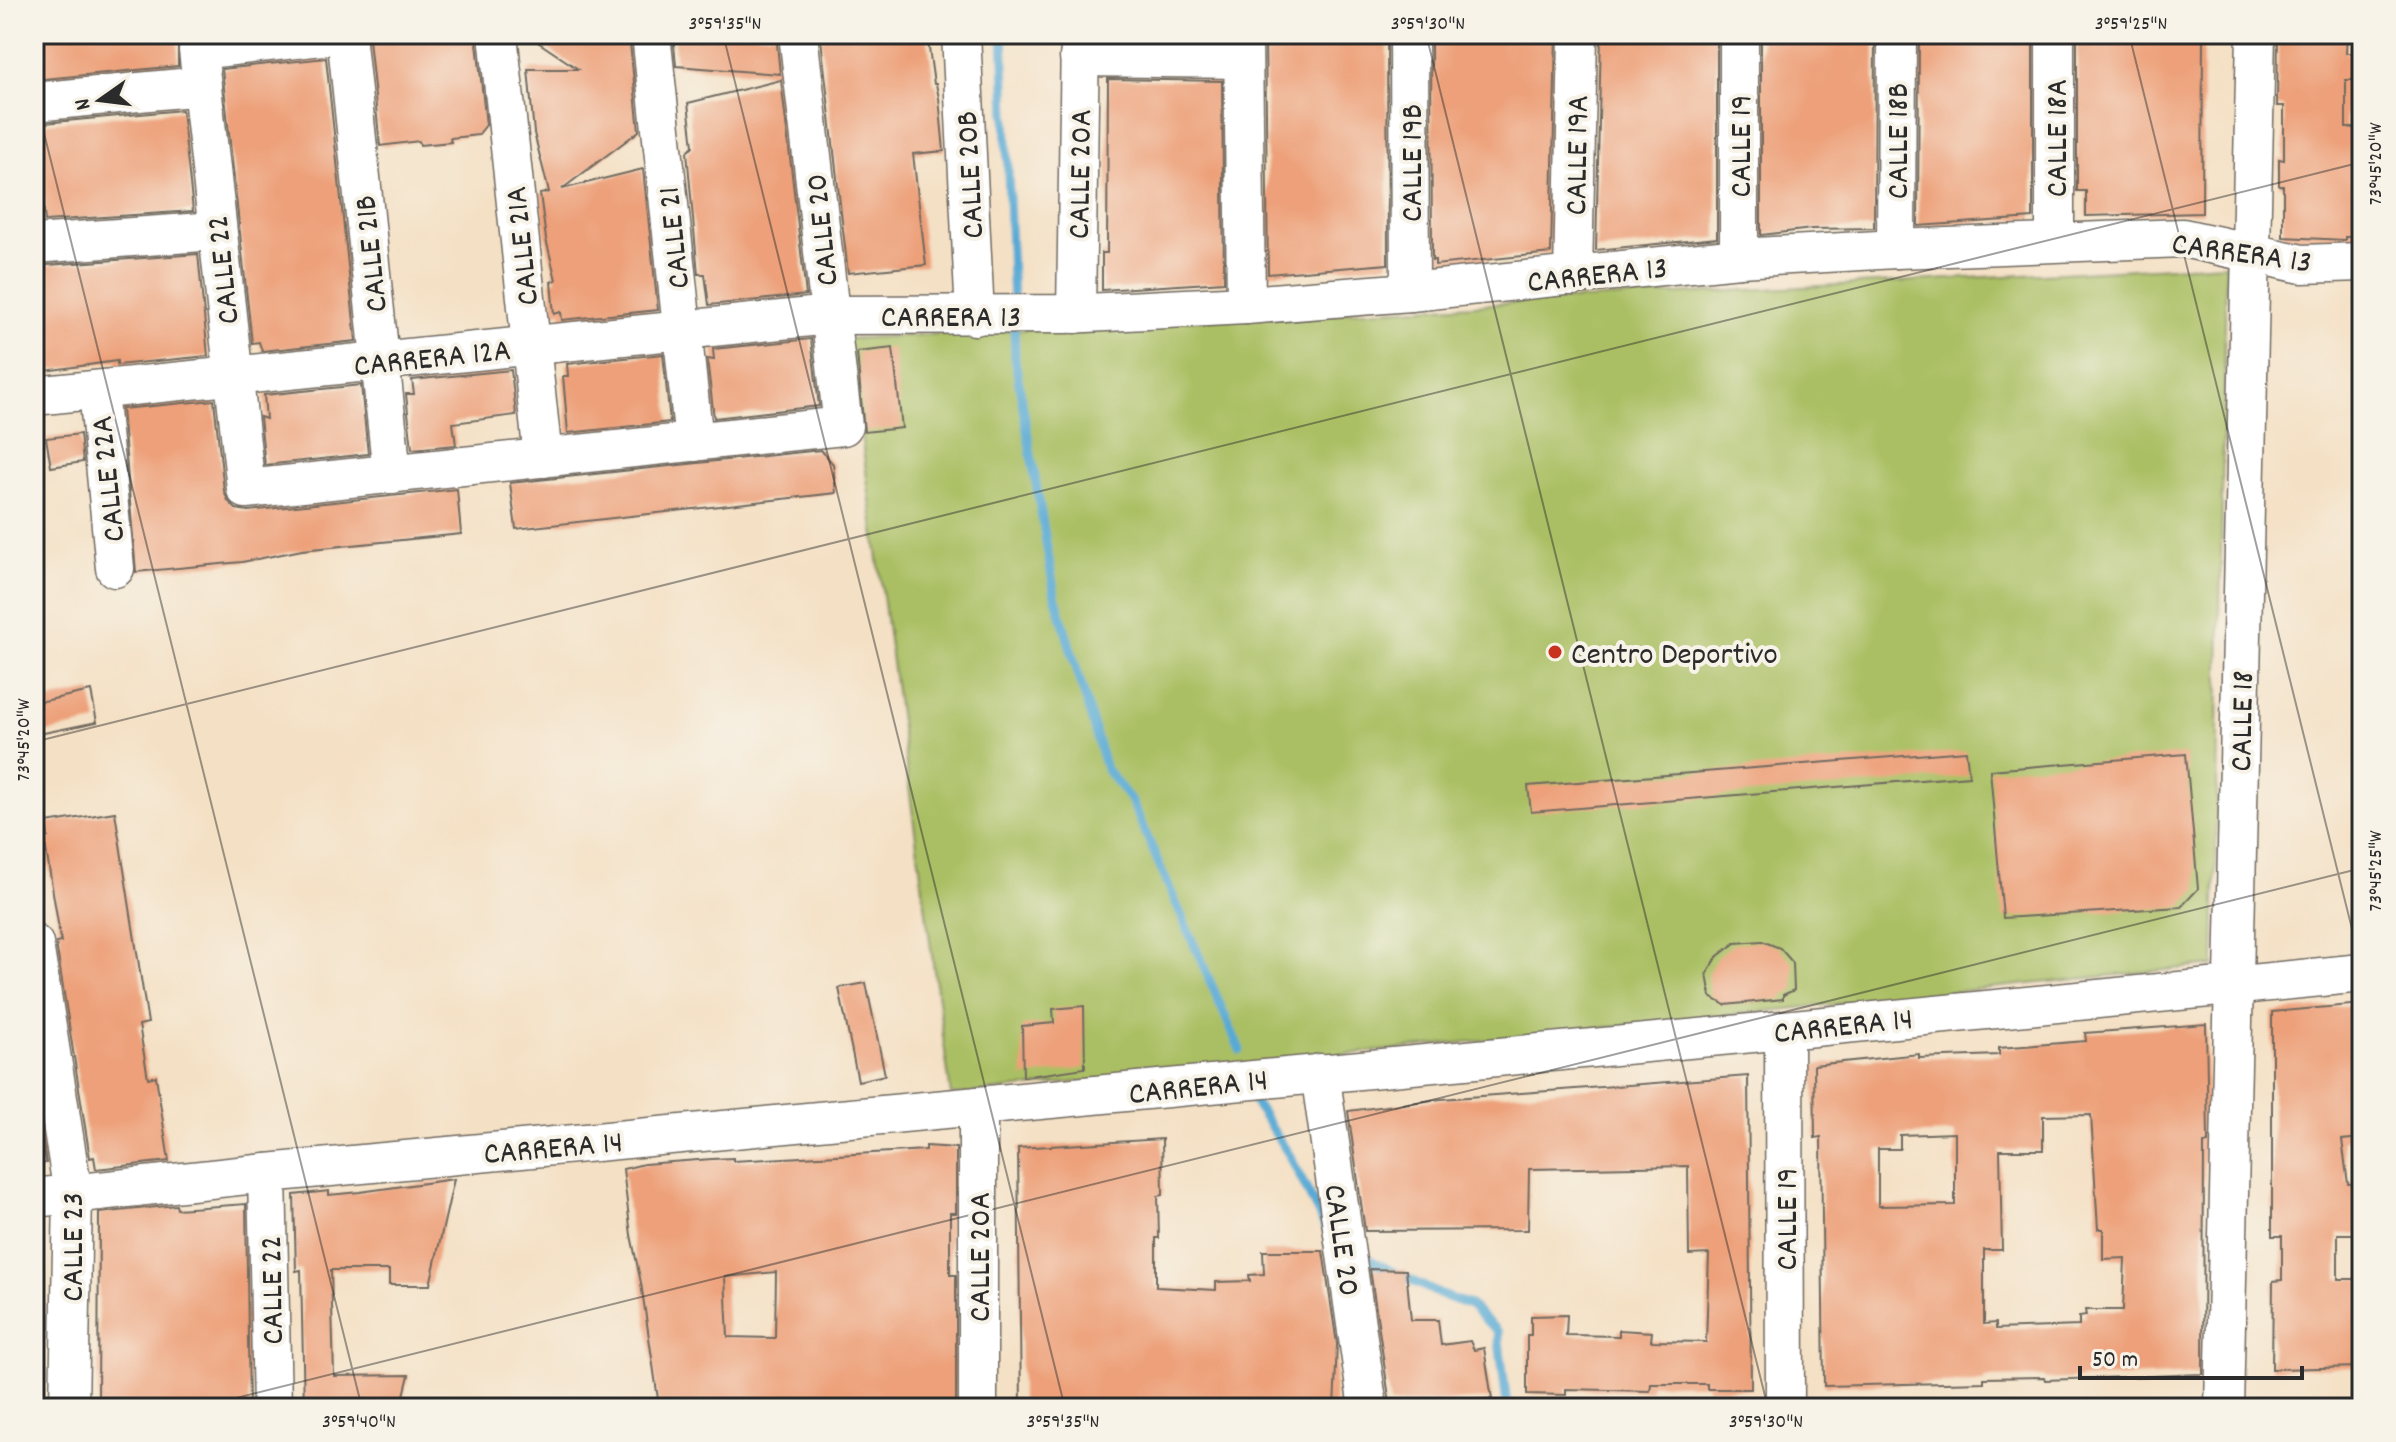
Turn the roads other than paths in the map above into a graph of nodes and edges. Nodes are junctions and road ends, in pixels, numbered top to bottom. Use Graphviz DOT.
graph roads {
  1 [pos="343,34"];
  2 [pos="498,34"];
  3 [pos="651,34"];
  4 [pos="798,34"];
  5 [pos="961,34"];
  6 [pos="1409,34"];
  7 [pos="1578,34"];
  8 [pos="1739,34"];
  9 [pos="1897,34"];
  10 [pos="2055,34"];
  11 [pos="2256,34"];
  12 [pos="1080,45"];
  13 [pos="1243,46"];
  14 [pos="200,68"];
  15 [pos="34,102"];
  16 [pos="217,231"];
  17 [pos="2055,242"];
  18 [pos="34,244"];
  19 [pos="1896,249"];
  20 [pos="2251,253"];
  21 [pos="1739,258"];
  22 [pos="2362,262"];
  23 [pos="1573,276"];
  24 [pos="1410,292"];
  25 [pos="1246,305"];
  26 [pos="1071,314"];
  27 [pos="830,315"];
  28 [pos="980,315"];
  29 [pos="682,330"];
  30 [pos="531,346"];
  31 [pos="380,361"];
  32 [pos="233,376"];
  33 [pos="98,390"];
  34 [pos="34,396"];
  35 [pos="694,442"];
  36 [pos="543,458"];
  37 [pos="392,474"];
  38 [pos="115,568"];
  39 [pos="34,944"];
  40 [pos="2362,973"];
  41 [pos="2234,986"];
  42 [pos="39,998"];
  43 [pos="1784,1030"];
  44 [pos="1320,1073"];
  45 [pos="978,1106"];
  46 [pos="267,1173"];
  47 [pos="73,1194"];
  48 [pos="34,1198"];
  49 [pos="69,1408"];
  50 [pos="272,1408"];
  51 [pos="978,1408"];
  52 [pos="1368,1408"];
  53 [pos="1785,1408"];
  54 [pos="2224,1408"];
  1 -- 14 [label="street"];
  1 -- 31 [label="street, CALLE 21B"];
  2 -- 30 [label="street, CALLE 21A"];
  3 -- 29 [label="street, CALLE 21"];
  4 -- 27 [label="street, CALLE 20"];
  5 -- 28 [label="street, CALLE 20B"];
  6 -- 24 [label="street, CALLE 19B"];
  7 -- 23 [label="street, CALLE 19A"];
  8 -- 21 [label="street, CALLE 19"];
  9 -- 19 [label="street, CALLE 18B"];
  10 -- 17 [label="street, CALLE 18A"];
  11 -- 20 [label="street, CALLE 18"];
  12 -- 13 [label="street"];
  12 -- 26 [label="street, CALLE 20A"];
  13 -- 25 [label="street"];
  14 -- 15 [label="street"];
  14 -- 16 [label="street, CALLE 22"];
  16 -- 18 [label="street"];
  16 -- 32 [label="street, CALLE 22"];
  17 -- 19 [label="street, CARRERA 13"];
  17 -- 20 [label="street, CARRERA 13"];
  19 -- 21 [label="street, CARRERA 13"];
  20 -- 22 [label="street, CARRERA 13"];
  20 -- 41 [label="street, CALLE 18"];
  21 -- 23 [label="street, CARRERA 13"];
  23 -- 24 [label="street, CARRERA 13"];
  24 -- 25 [label="street, CARRERA 13"];
  25 -- 26 [label="street, CARRERA 13"];
  26 -- 28 [label="street, CARRERA 13"];
  27 -- 28 [label="street, CARRERA 13"];
  27 -- 29 [label="street, CARRERA 12A"];
  27 -- 35 [label="street, CALLE 20"];
  29 -- 30 [label="street, CARRERA 12A"];
  29 -- 35 [label="street, CALLE 21"];
  30 -- 31 [label="street, CARRERA 12A"];
  30 -- 36 [label="street, CALLE 21A"];
  31 -- 32 [label="street, CARRERA 12A"];
  31 -- 37 [label="street, CALLE 21B"];
  32 -- 33 [label="street, CARRERA 12A"];
  32 -- 37 [label="street, CALLE 22"];
  33 -- 34 [label="street, CARRERA 12A"];
  33 -- 38 [label="street, CALLE 22A"];
  35 -- 36 [label="street"];
  36 -- 37 [label="street"];
  39 -- 42 [label="street, CALLE 23"];
  40 -- 41 [label="street, CARRERA 14"];
  41 -- 43 [label="street, CARRERA 14"];
  41 -- 54 [label="street, CALLE 18"];
  42 -- 47 [label="street, CALLE 23"];
  43 -- 44 [label="street, CARRERA 14"];
  43 -- 53 [label="street, CALLE 19"];
  44 -- 45 [label="street, CARRERA 14"];
  44 -- 52 [label="street, CALLE 20"];
  45 -- 46 [label="street, CARRERA 14"];
  45 -- 51 [label="street, CALLE 20A"];
  46 -- 47 [label="street, CARRERA 14"];
  46 -- 50 [label="street, CALLE 22"];
  47 -- 48 [label="street, CARRERA 14"];
  47 -- 49 [label="street, CALLE 23"];
}
